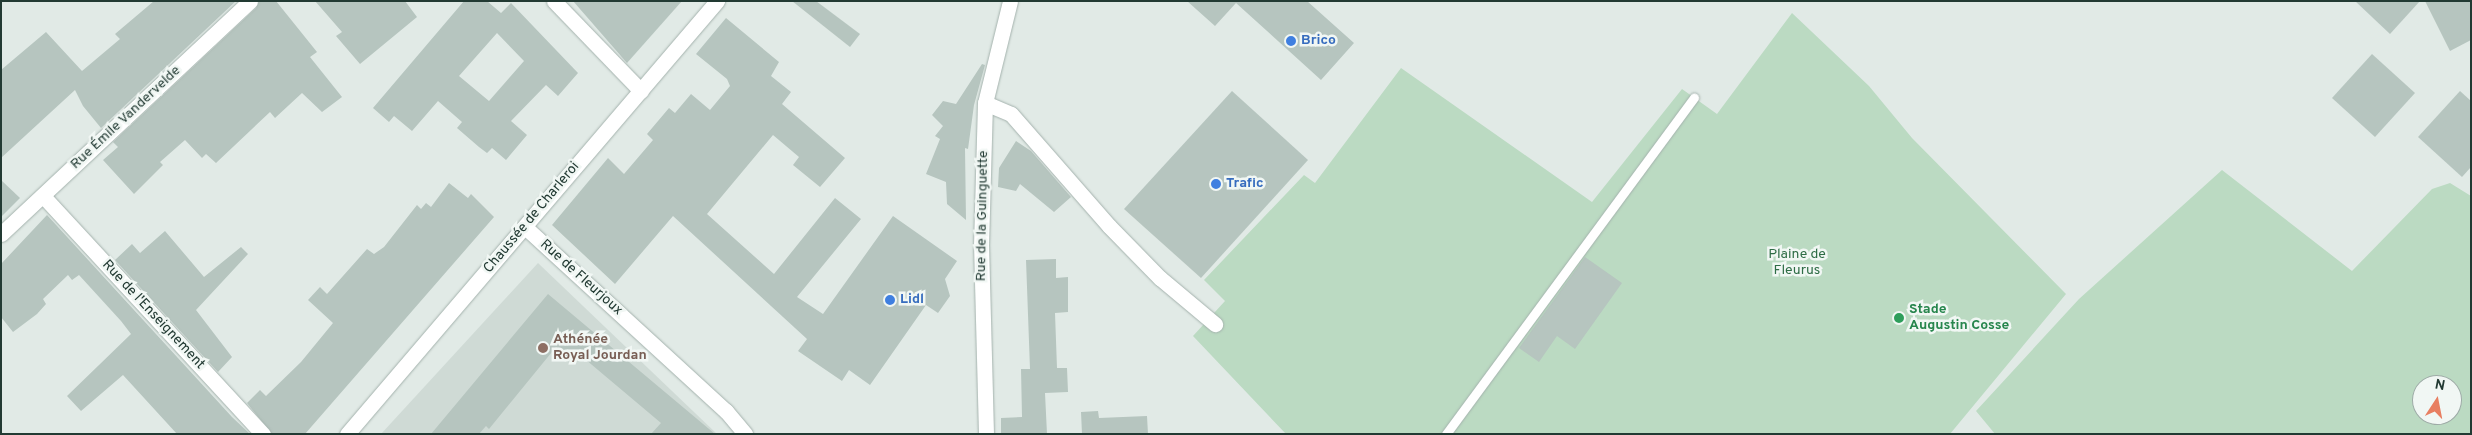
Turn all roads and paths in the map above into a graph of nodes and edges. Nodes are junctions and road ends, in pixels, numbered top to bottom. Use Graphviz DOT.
graph roads {
  1 [pos="250,1"];
  2 [pos="554,1"];
  3 [pos="717,1"];
  4 [pos="1010,1"];
  5 [pos="640,91"];
  6 [pos="1694,98"];
  7 [pos="985,103"];
  8 [pos="44,197"];
  9 [pos="525,227"];
  10 [pos="1,234"];
  11 [pos="1215,324"];
  12 [pos="263,434"];
  13 [pos="347,434"];
  14 [pos="745,434"];
  15 [pos="986,434"];
  16 [pos="1446,434"];
  1 -- 8 [label="street, Rue Émile Vandervelde"];
  2 -- 5 [label="street"];
  3 -- 5 [label="street, Chaussée de Charleroi"];
  4 -- 7 [label="street, Rue de la Guinguette"];
  5 -- 9 [label="street, Chaussée de Charleroi"];
  6 -- 16 [label="lane"];
  7 -- 11 [label="street"];
  7 -- 15 [label="street, Rue de la Guinguette"];
  8 -- 10 [label="street, Rue Émile Vandervelde"];
  8 -- 12 [label="street, Rue de l'Enseignement"];
  9 -- 13 [label="street, Chaussée de Charleroi"];
  9 -- 14 [label="street, Rue de Fleurjoux"];
}
